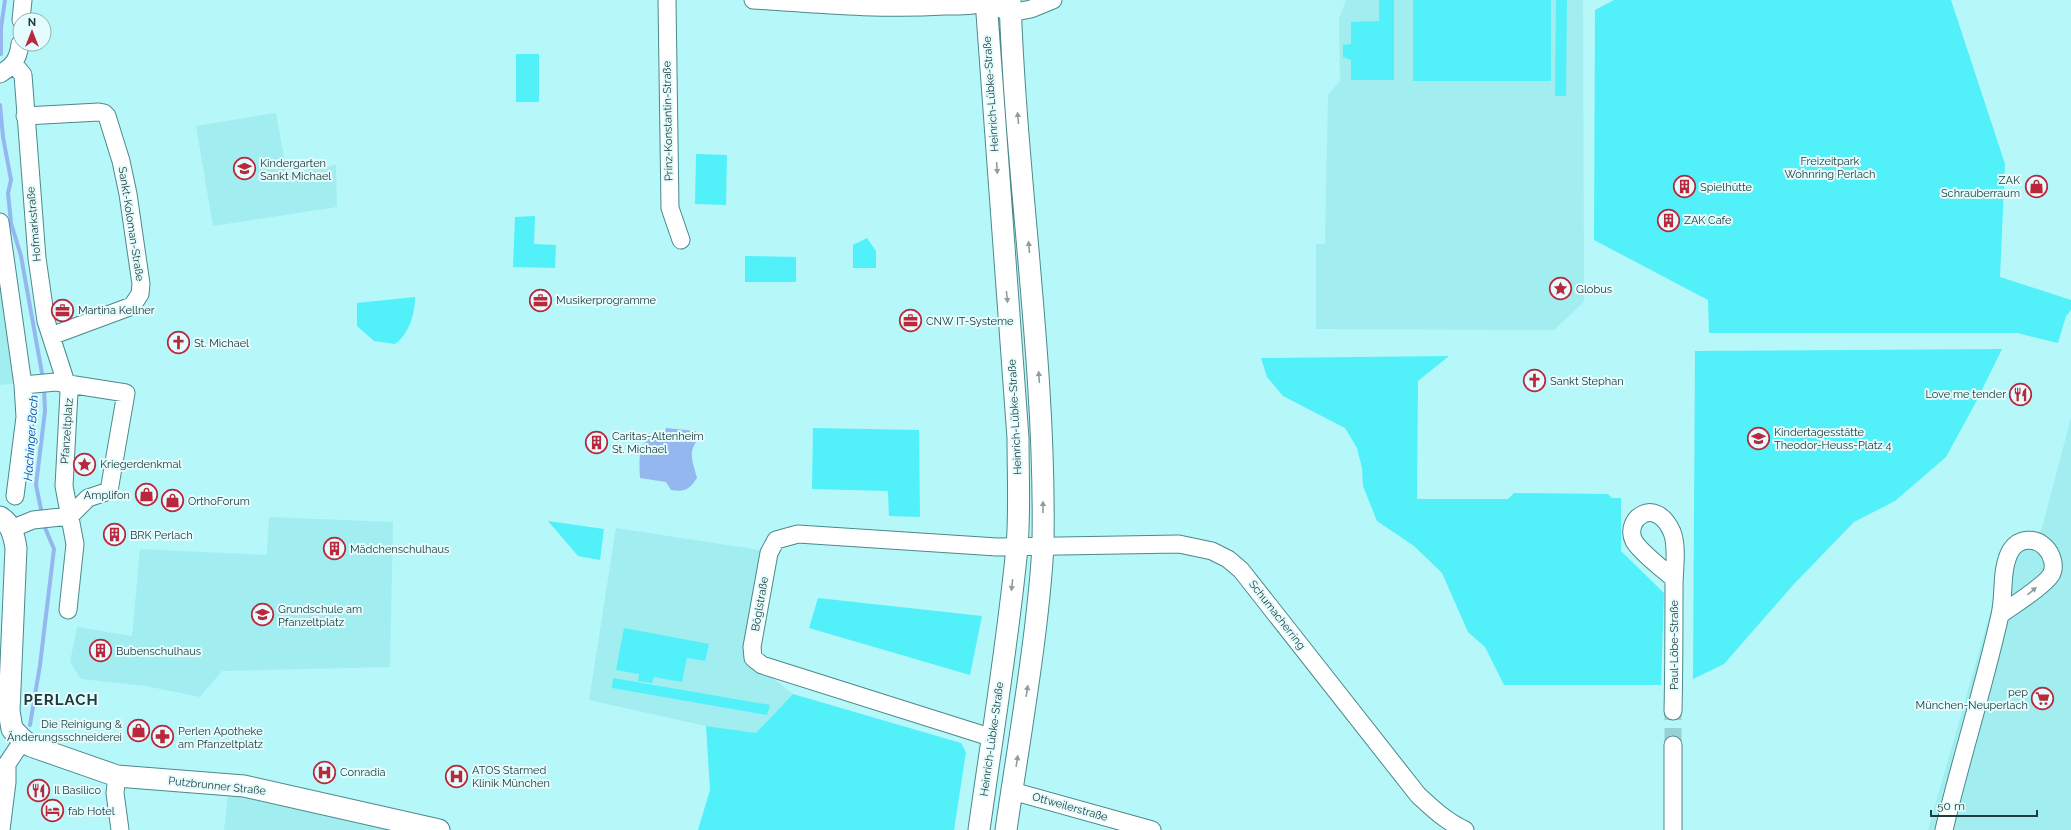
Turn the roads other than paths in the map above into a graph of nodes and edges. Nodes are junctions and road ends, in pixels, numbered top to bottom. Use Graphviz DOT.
graph roads {
  1 [pos="23,0"];
  2 [pos="667,0"];
  3 [pos="753,0"];
  4 [pos="1053,0"];
  5 [pos="988,1"];
  6 [pos="1010,7"];
  7 [pos="22,12"];
  8 [pos="19,52"];
  9 [pos="14,64"];
  10 [pos="0,74"];
  11 [pos="25,116"];
  12 [pos="0,222"];
  13 [pos="681,240"];
  14 [pos="51,336"];
  15 [pos="61,383"];
  16 [pos="29,384"];
  17 [pos="15,496"];
  18 [pos="62,516"];
  19 [pos="6,523"];
  20 [pos="1017,546"];
  21 [pos="1043,546"];
  22 [pos="1674,579"];
  23 [pos="68,610"];
  24 [pos="2000,614"];
  25 [pos="1673,711"];
  26 [pos="993,738"];
  27 [pos="22,740"];
  28 [pos="1673,745"];
  29 [pos="4,768"];
  30 [pos="117,776"];
  31 [pos="1012,791"];
  32 [pos="1,830"];
  33 [pos="120,830"];
  34 [pos="439,830"];
  35 [pos="979,830"];
  36 [pos="1006,830"];
  37 [pos="1152,830"];
  38 [pos="1465,830"];
  39 [pos="1673,830"];
  40 [pos="1944,830"];
  1 -- 7 [label="street"];
  2 -- 13 [label="street, Prinz-Konstantin-Straße"];
  3 -- 5 [label="street"];
  4 -- 6 [label="street"];
  5 -- 6 [label="street"];
  5 -- 20 [label="main road, Heinrich-Lübke-Straße, one-way"];
  21 -- 6 [label="main road, one-way"];
  8 -- 9 [label="street"];
  9 -- 10 [label="street"];
  9 -- 11 [label="street, Hofmarkstraße"];
  11 -- 14 [label="street, Hofmarkstraße"];
  11 -- 14 [label="street, Sankt-Koloman-Straße"];
  12 -- 16 [label="street"];
  14 -- 15 [label="street, Hofmarkstraße"];
  15 -- 16 [label="street"];
  15 -- 18 [label="street, Pfanzeltplatz"];
  15 -- 18 [label="street, Pfanzeltplatz"];
  16 -- 17 [label="street"];
  18 -- 19 [label="street"];
  18 -- 23 [label="street, Pfanzeltplatz"];
  19 -- 27 [label="main road"];
  20 -- 21 [label="street, Schumacherring"];
  20 -- 26 [label="main road, Heinrich-Lübke-Straße, one-way"];
  20 -- 26 [label="street, Böglstraße"];
  31 -- 21 [label="main road, one-way"];
  21 -- 38 [label="street, Schumacherring"];
  22 -- 25 [label="street, Paul-Löbe-Straße"];
  24 -- 40 [label="street"];
  26 -- 35 [label="main road, Heinrich-Lübke-Straße"];
  27 -- 29 [label="street"];
  27 -- 30 [label="main road, Putzbrunner Straße"];
  28 -- 39 [label="street"];
  29 -- 32 [label="street"];
  30 -- 33 [label="street"];
  30 -- 34 [label="main road, Putzbrunner Straße"];
  31 -- 36 [label="main road"];
  31 -- 37 [label="street, Ottweilerstraße"];
}
